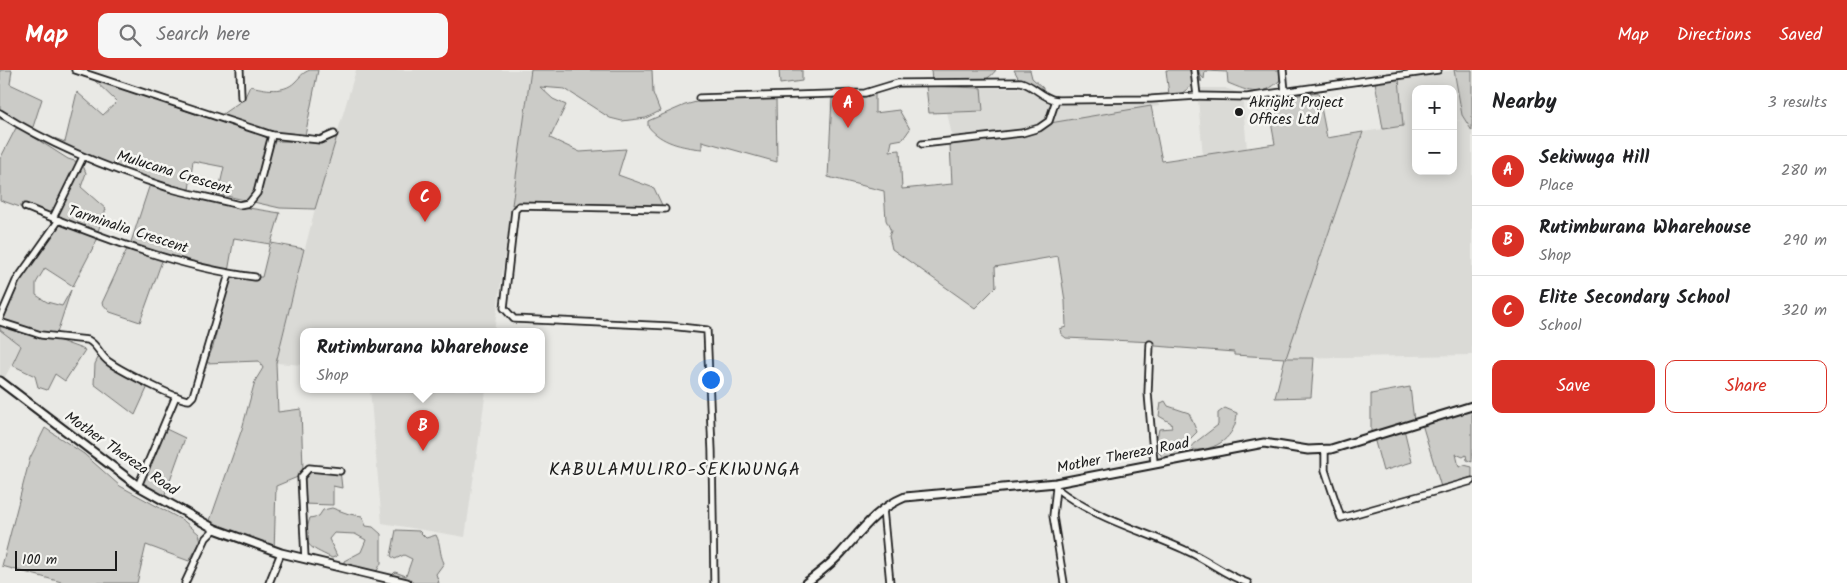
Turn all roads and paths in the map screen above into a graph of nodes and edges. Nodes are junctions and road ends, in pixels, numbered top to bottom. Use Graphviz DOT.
graph roads {
  1 [pos="75,70"];
  2 [pos="240,70"];
  3 [pos="1194,70"];
  4 [pos="1283,70"];
  5 [pos="1438,70"];
  6 [pos="1285,92"];
  7 [pos="1197,96"];
  8 [pos="241,97"];
  9 [pos="700,98"];
  10 [pos="1056,100"];
  11 [pos="0,113"];
  12 [pos="334,134"];
  13 [pos="272,135"];
  14 [pos="922,144"];
  15 [pos="83,156"];
  16 [pos="25,207"];
  17 [pos="665,210"];
  18 [pos="56,219"];
  19 [pos="229,274"];
  20 [pos="255,277"];
  21 [pos="0,318"];
  22 [pos="0,322"];
  23 [pos="1150,344"];
  24 [pos="0,381"];
  25 [pos="176,396"];
  26 [pos="1472,406"];
  27 [pos="1325,450"];
  28 [pos="1154,463"];
  29 [pos="340,471"];
  30 [pos="1472,481"];
  31 [pos="138,486"];
  32 [pos="1056,486"];
  33 [pos="882,509"];
  34 [pos="215,529"];
  35 [pos="281,553"];
  36 [pos="305,558"];
  37 [pos="384,581"];
  38 [pos="185,583"];
  39 [pos="269,583"];
  40 [pos="407,583"];
  41 [pos="714,583"];
  42 [pos="806,583"];
  43 [pos="890,583"];
  44 [pos="1064,583"];
  45 [pos="1248,583"];
  1 -- 13 [label="street"];
  2 -- 8 [label="street"];
  3 -- 7 [label="street"];
  4 -- 6 [label="street"];
  5 -- 6 [label="street"];
  6 -- 7 [label="street"];
  7 -- 10 [label="street"];
  9 -- 10 [label="street"];
  10 -- 14 [label="street"];
  11 -- 15 [label="street, Mulucana Crescent"];
  12 -- 13 [label="street"];
  13 -- 15 [label="street, Mulucana Crescent"];
  15 -- 18 [label="street"];
  16 -- 18 [label="street, Tarminalia Crescent"];
  17 -- 41 [label="street"];
  18 -- 19 [label="street, Tarminalia Crescent"];
  18 -- 21 [label="street"];
  19 -- 20 [label="street, Tarminalia Crescent"];
  19 -- 25 [label="street"];
  22 -- 25 [label="street"];
  23 -- 28 [label="street"];
  24 -- 31 [label="street, Mother Thereza Road"];
  25 -- 31 [label="street"];
  26 -- 27 [label="street, Mother Thereza Road"];
  27 -- 28 [label="street, Mother Thereza Road"];
  27 -- 30 [label="street"];
  28 -- 32 [label="street, Mother Thereza Road"];
  29 -- 36 [label="street"];
  31 -- 34 [label="street, Mother Thereza Road"];
  32 -- 33 [label="street, Mother Thereza Road"];
  32 -- 44 [label="street"];
  32 -- 45 [label="street"];
  33 -- 42 [label="street, Mother Thereza Road"];
  33 -- 43 [label="street"];
  34 -- 35 [label="street, Mother Thereza Road"];
  34 -- 38 [label="street"];
  35 -- 36 [label="street, Mother Thereza Road"];
  35 -- 39 [label="street"];
  36 -- 37 [label="street, Mother Thereza Road"];
  37 -- 40 [label="street, Mother Thereza Road"];
}
